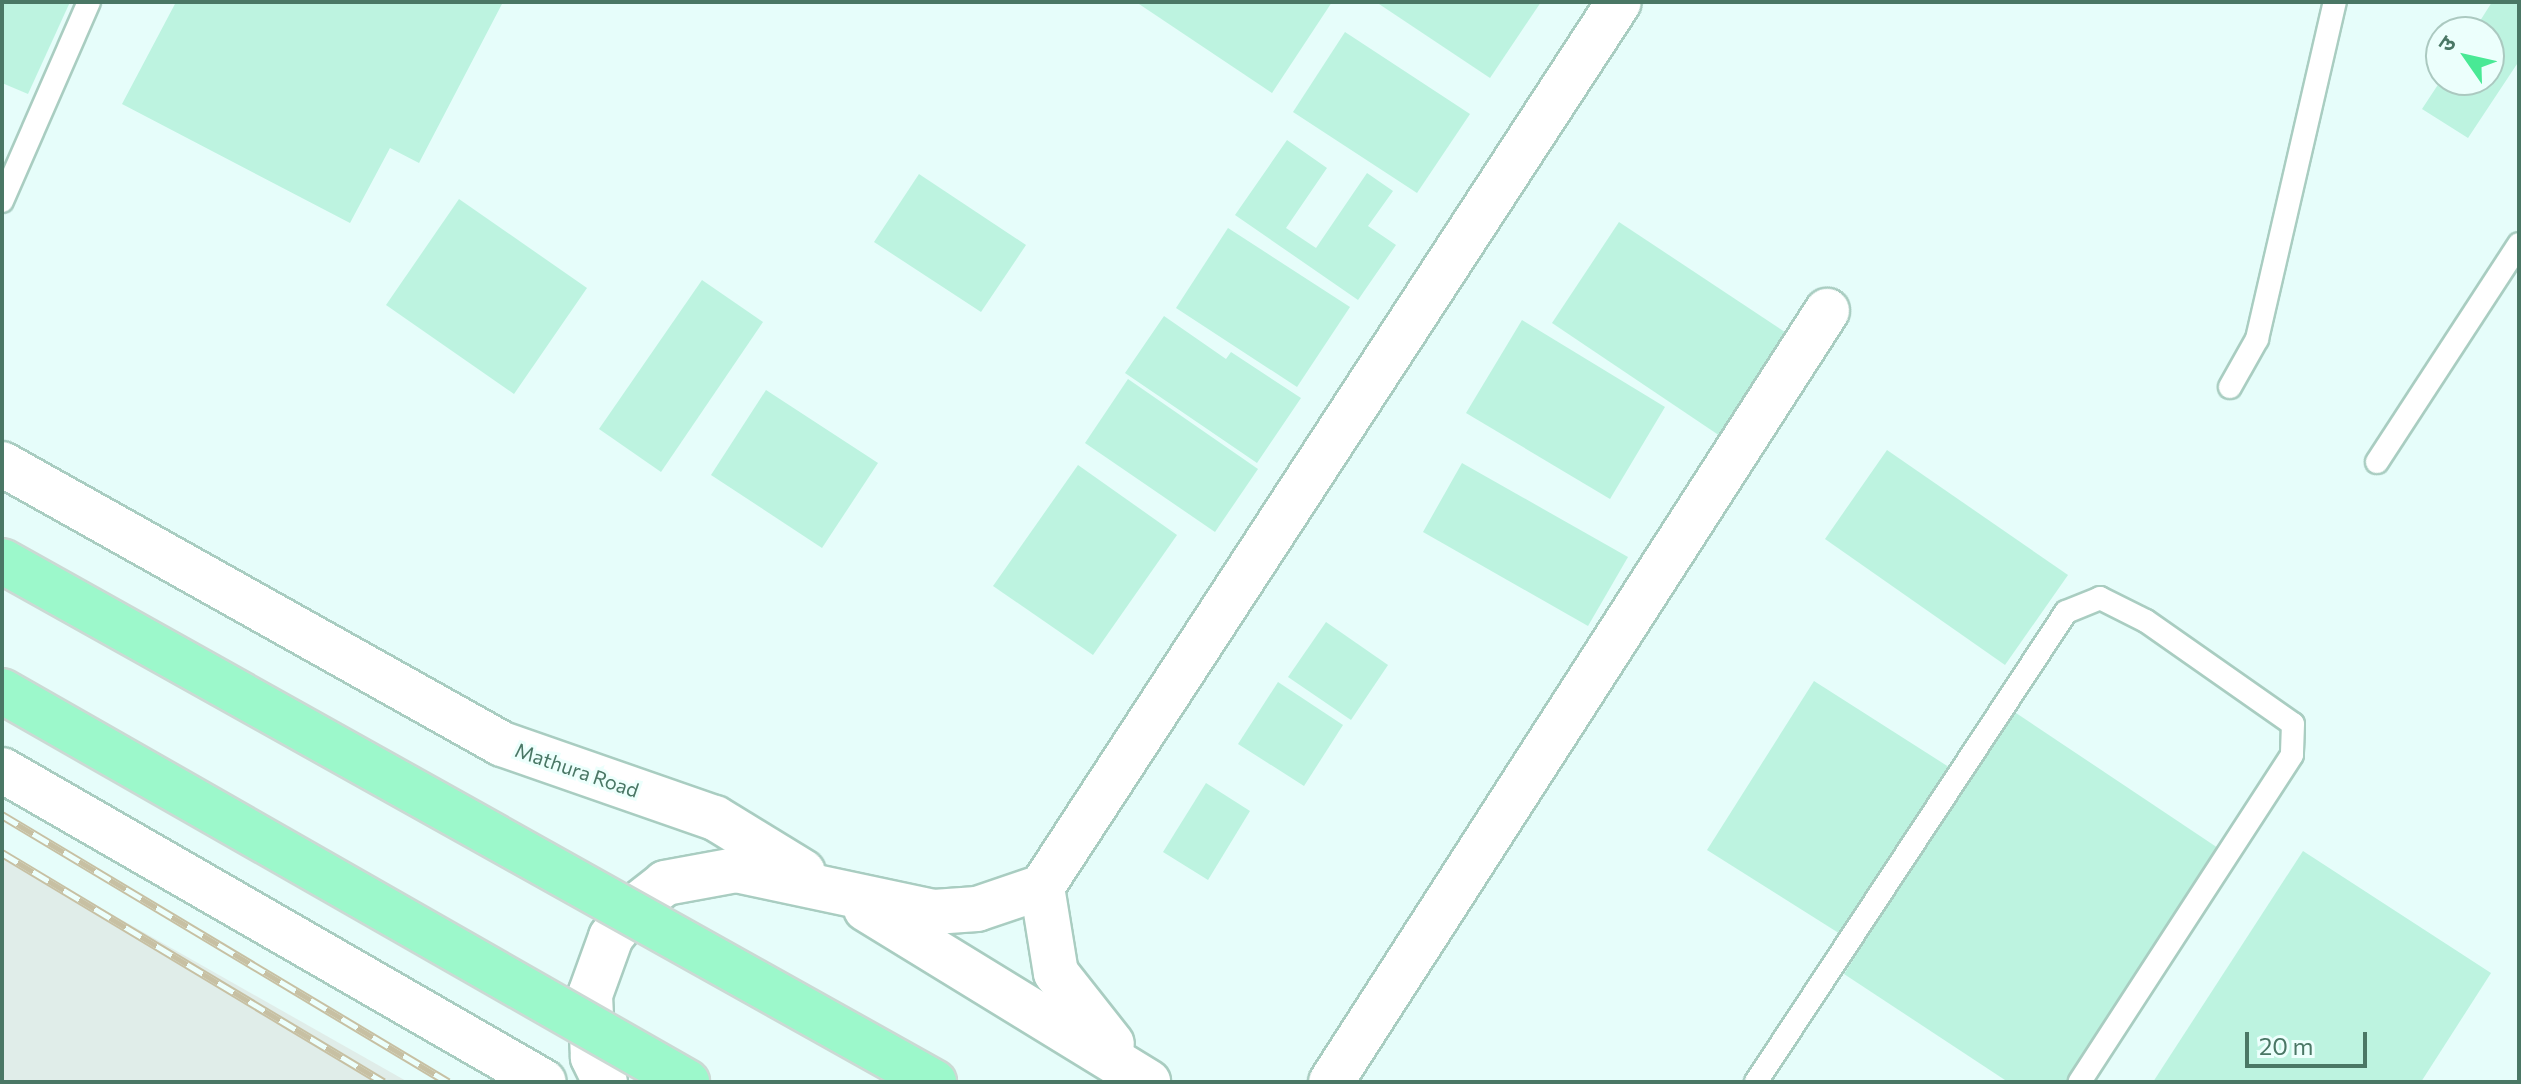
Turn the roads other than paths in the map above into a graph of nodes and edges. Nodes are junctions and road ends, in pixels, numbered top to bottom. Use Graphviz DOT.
graph roads {
  1 [pos="89,2"];
  2 [pos="1619,2"];
  3 [pos="2335,2"];
  4 [pos="2,201"];
  5 [pos="2519,244"];
  6 [pos="1827,311"];
  7 [pos="2230,387"];
  8 [pos="2377,462"];
  9 [pos="2,464"];
  10 [pos="2,561"];
  11 [pos="2,691"];
  12 [pos="2,770"];
  13 [pos="829,887"];
  14 [pos="1042,887"];
  15 [pos="1145,1081"];
  16 [pos="544,1082"];
  17 [pos="605,1082"];
  18 [pos="687,1082"];
  19 [pos="934,1082"];
  20 [pos="1331,1082"];
  21 [pos="1756,1082"];
  22 [pos="2080,1082"];
  1 -- 4 [label="lane"];
  2 -- 14 [label="street"];
  3 -- 7 [label="lane"];
  5 -- 8 [label="lane"];
  6 -- 20 [label="street"];
  9 -- 13 [label="street, Mathura Road"];
  10 -- 19 [label="highway, bridge"];
  11 -- 18 [label="highway, bridge"];
  12 -- 16 [label="street"];
  13 -- 14 [label="street"];
  13 -- 15 [label="street, Mathura Road"];
  13 -- 17 [label="street"];
  14 -- 15 [label="street"];
  21 -- 22 [label="lane"];
}
